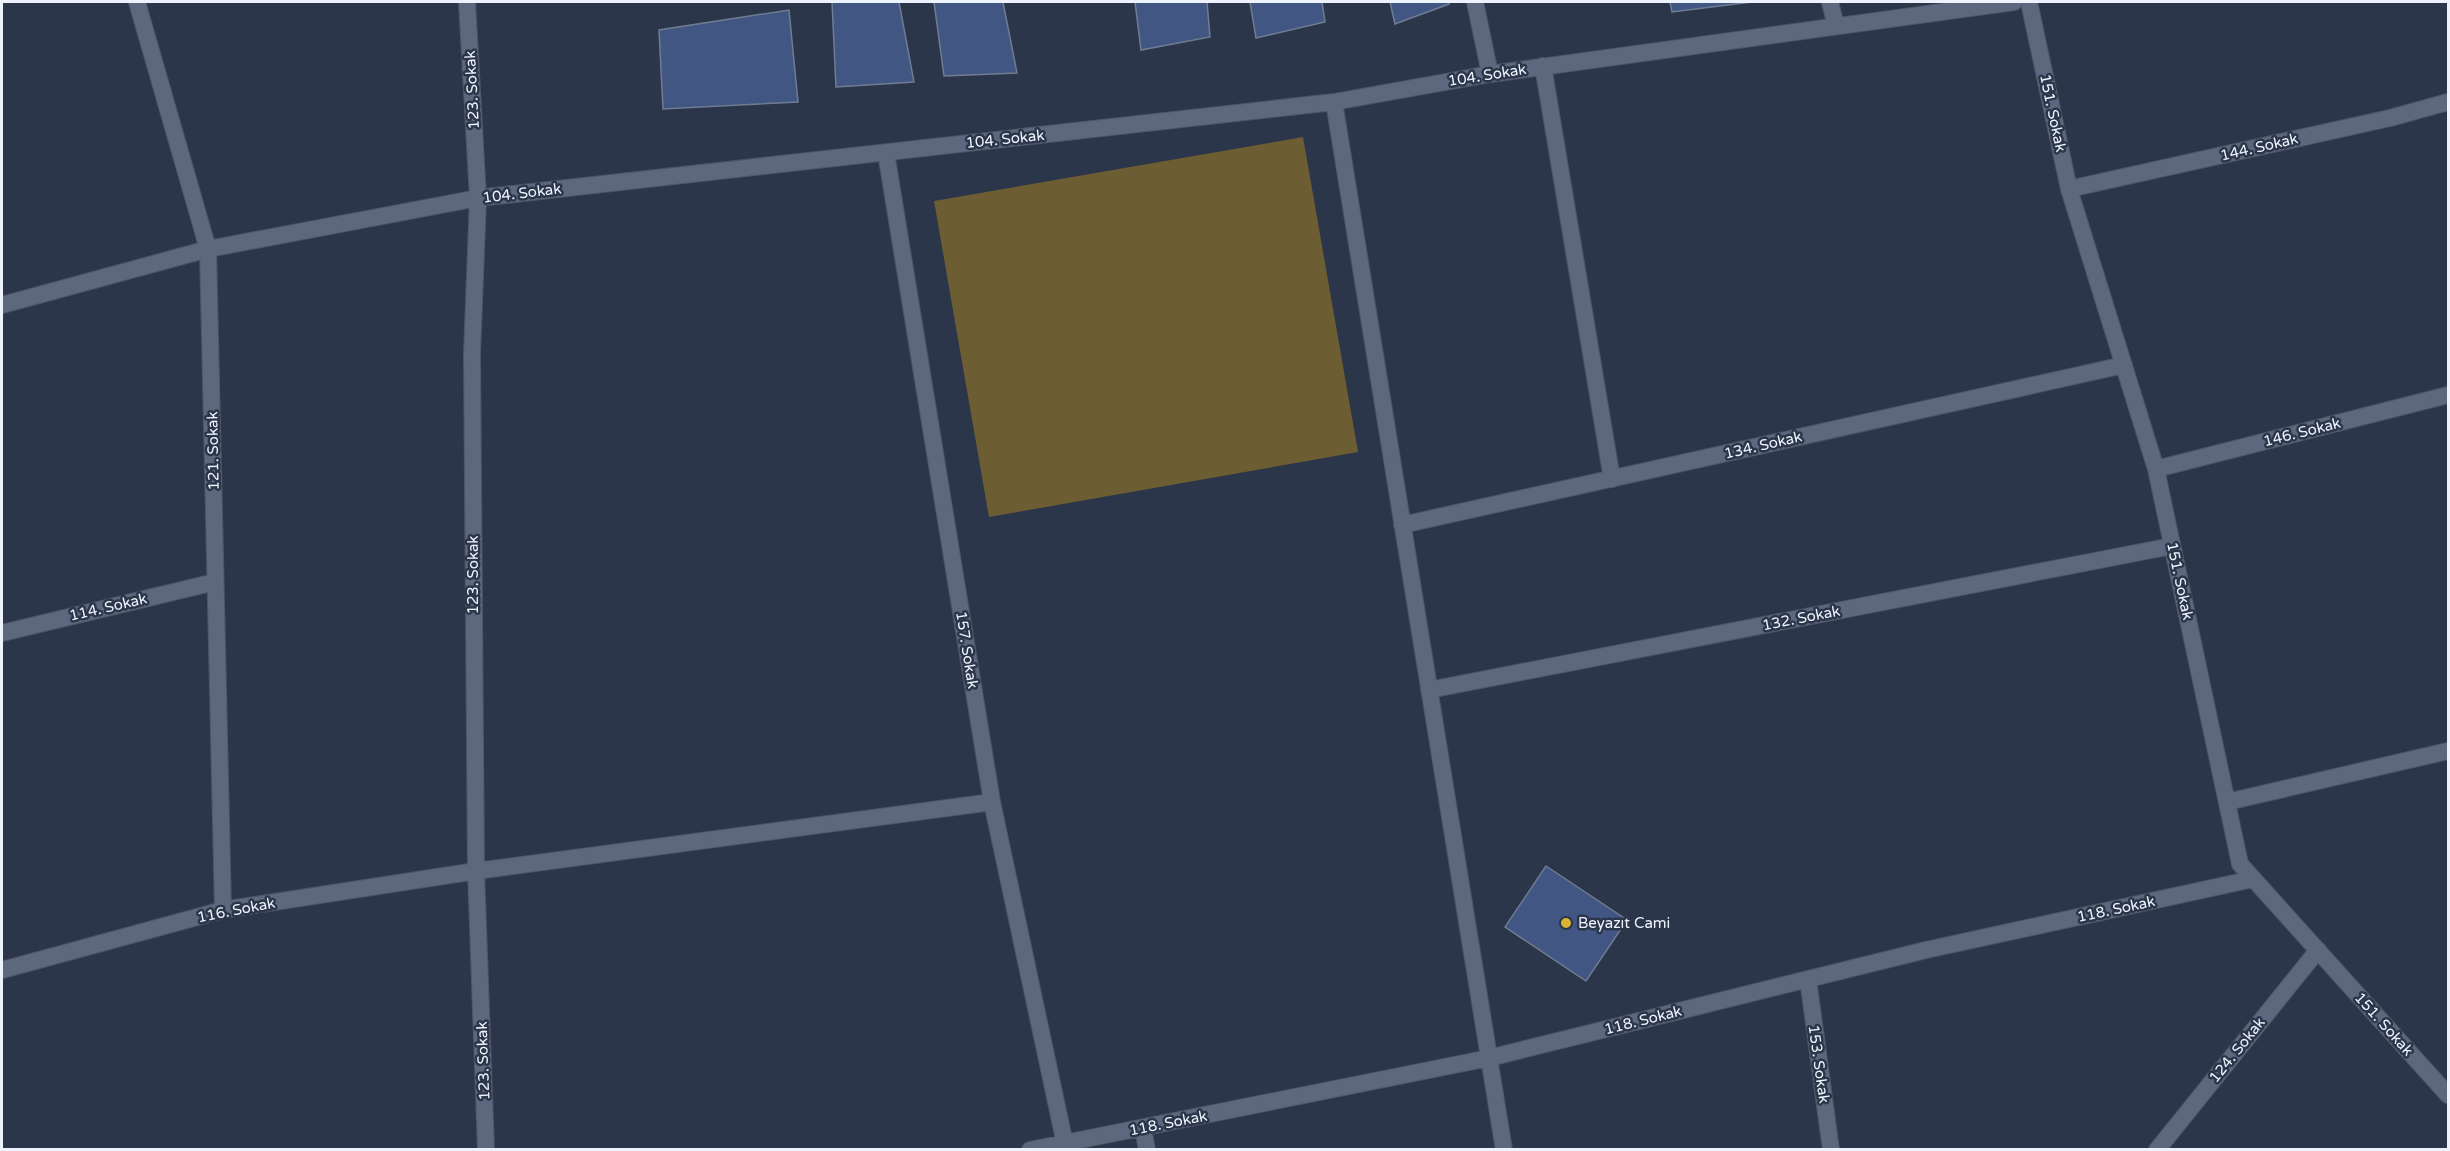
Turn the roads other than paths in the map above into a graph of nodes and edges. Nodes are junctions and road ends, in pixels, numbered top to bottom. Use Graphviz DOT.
graph roads {
  1 [pos="137,2"];
  2 [pos="467,2"];
  3 [pos="1475,2"];
  4 [pos="1830,2"];
  5 [pos="2014,2"];
  6 [pos="2029,2"];
  7 [pos="1836,26"];
  8 [pos="1544,66"];
  9 [pos="1490,74"];
  10 [pos="1334,102"];
  11 [pos="2448,102"];
  12 [pos="886,153"];
  13 [pos="2069,189"];
  14 [pos="478,198"];
  15 [pos="208,249"];
  16 [pos="2,305"];
  17 [pos="2124,365"];
  18 [pos="2448,395"];
  19 [pos="2156,469"];
  20 [pos="1612,479"];
  21 [pos="1402,525"];
  22 [pos="2172,546"];
  23 [pos="215,582"];
  24 [pos="2,633"];
  25 [pos="1429,690"];
  26 [pos="2448,751"];
  27 [pos="992,802"];
  28 [pos="2227,802"];
  29 [pos="476,871"];
  30 [pos="2253,879"];
  31 [pos="223,910"];
  32 [pos="2318,950"];
  33 [pos="2,970"];
  34 [pos="1808,979"];
  35 [pos="1489,1058"];
  36 [pos="2448,1095"];
  37 [pos="1143,1128"];
  38 [pos="1065,1144"];
  39 [pos="486,1149"];
  40 [pos="1030,1149"];
  41 [pos="1147,1149"];
  42 [pos="1504,1149"];
  43 [pos="1831,1149"];
  44 [pos="2157,1149"];
  1 -- 15 [label="street, 121. Sokak"];
  2 -- 14 [label="street, 123. Sokak"];
  3 -- 9 [label="street"];
  4 -- 7 [label="street"];
  5 -- 7 [label="street, 104. Sokak"];
  6 -- 13 [label="street, 151. Sokak"];
  7 -- 8 [label="street, 104. Sokak"];
  8 -- 9 [label="street, 104. Sokak"];
  8 -- 20 [label="street"];
  9 -- 10 [label="street, 104. Sokak"];
  10 -- 12 [label="street, 104. Sokak"];
  10 -- 21 [label="street"];
  11 -- 13 [label="street, 144. Sokak"];
  12 -- 14 [label="street, 104. Sokak"];
  12 -- 27 [label="street, 157. Sokak"];
  13 -- 17 [label="street, 151. Sokak"];
  14 -- 15 [label="street, 104. Sokak"];
  14 -- 29 [label="street, 123. Sokak"];
  15 -- 16 [label="street, 104. Sokak"];
  15 -- 23 [label="street, 121. Sokak"];
  17 -- 19 [label="street, 151. Sokak"];
  17 -- 20 [label="street, 134. Sokak"];
  18 -- 19 [label="street, 146. Sokak"];
  19 -- 22 [label="street, 151. Sokak"];
  20 -- 21 [label="street, 134. Sokak"];
  21 -- 25 [label="street"];
  22 -- 25 [label="street, 132. Sokak"];
  22 -- 28 [label="street, 151. Sokak"];
  23 -- 24 [label="street, 114. Sokak"];
  23 -- 31 [label="street, 121. Sokak"];
  25 -- 35 [label="street"];
  26 -- 28 [label="street"];
  27 -- 29 [label="street, 116. Sokak"];
  27 -- 38 [label="street, 157. Sokak"];
  28 -- 30 [label="street, 151. Sokak"];
  29 -- 31 [label="street, 116. Sokak"];
  29 -- 39 [label="street, 123. Sokak"];
  30 -- 32 [label="street, 151. Sokak"];
  30 -- 34 [label="street, 118. Sokak"];
  31 -- 33 [label="street, 116. Sokak"];
  32 -- 36 [label="street, 151. Sokak"];
  32 -- 44 [label="street, 124. Sokak"];
  34 -- 35 [label="street, 118. Sokak"];
  34 -- 43 [label="street, 153. Sokak"];
  35 -- 37 [label="street, 118. Sokak"];
  35 -- 42 [label="street"];
  37 -- 38 [label="street, 118. Sokak"];
  37 -- 41 [label="street"];
  38 -- 40 [label="street, 118. Sokak"];
}
